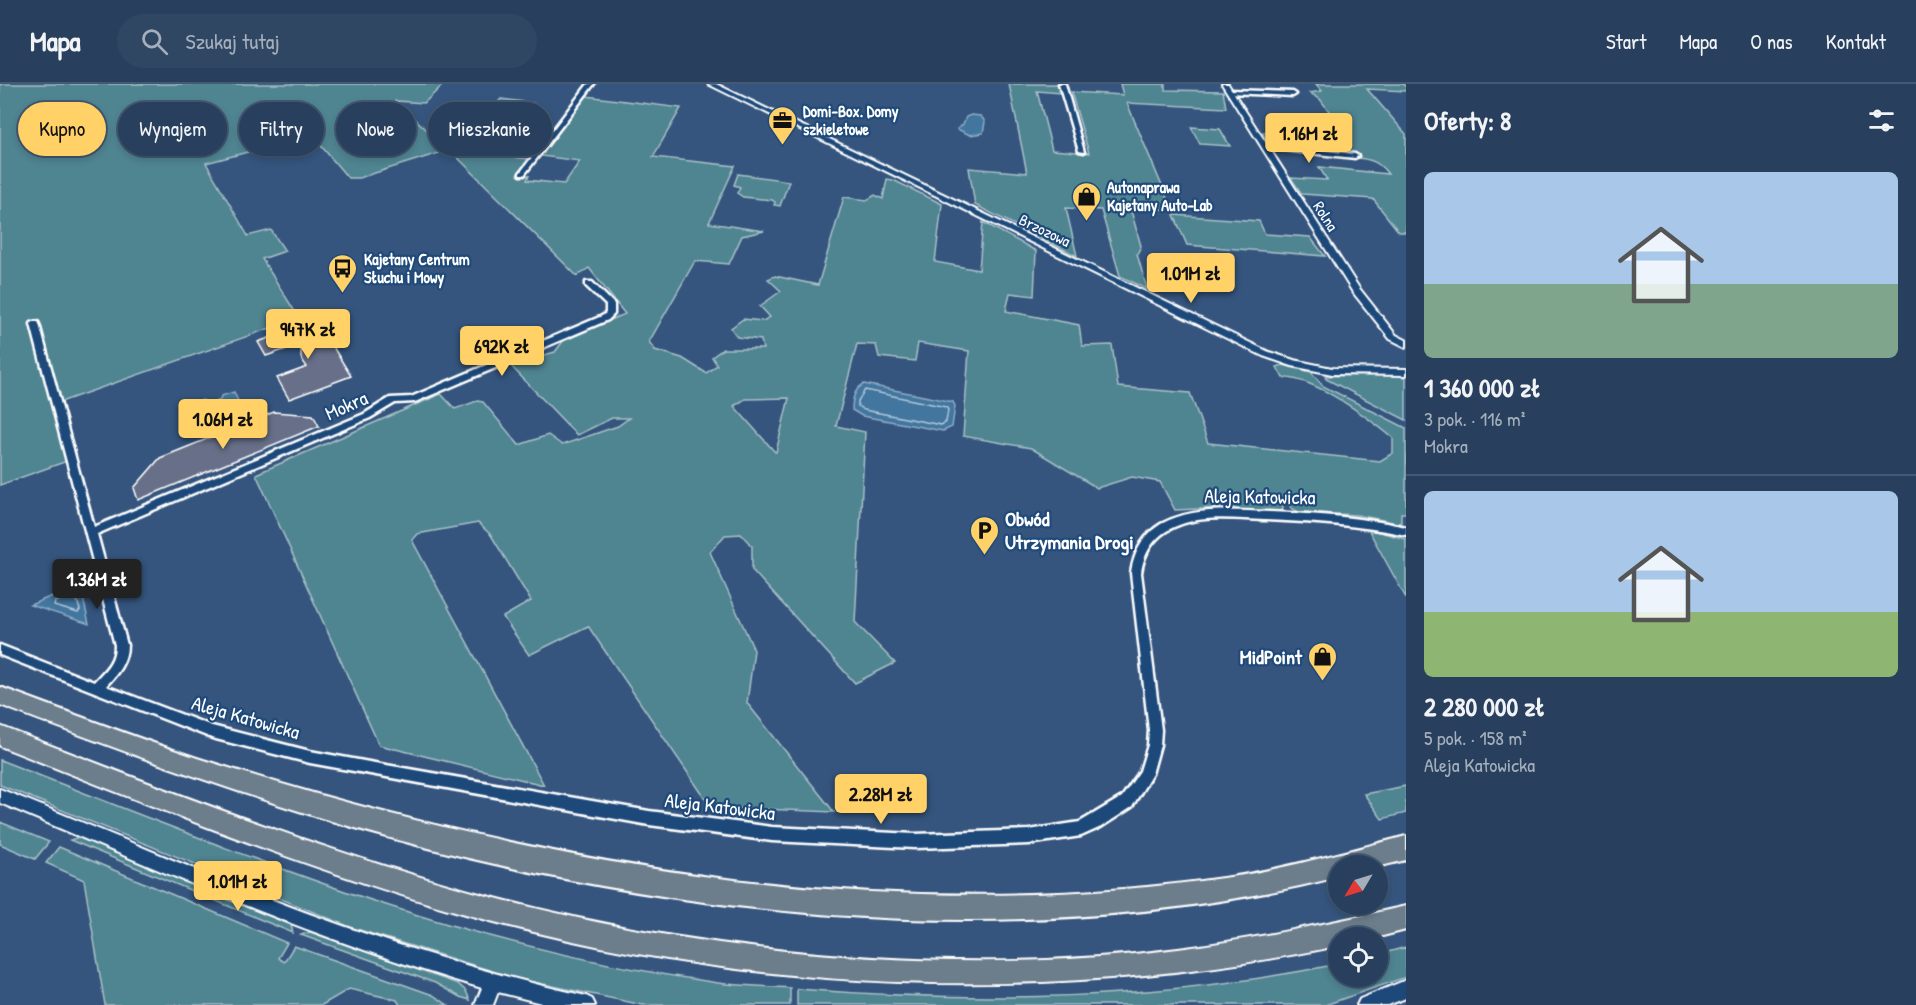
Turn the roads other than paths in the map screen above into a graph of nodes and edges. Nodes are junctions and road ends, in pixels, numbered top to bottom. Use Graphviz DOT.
graph roads {
  1 [pos="591,84"];
  2 [pos="711,84"];
  3 [pos="1062,84"];
  4 [pos="1227,88"];
  5 [pos="1293,94"];
  6 [pos="1265,147"];
  7 [pos="1082,151"];
  8 [pos="1355,156"];
  9 [pos="522,174"];
  10 [pos="589,284"];
  11 [pos="35,324"];
  12 [pos="1388,330"];
  13 [pos="1406,338"];
  14 [pos="1406,344"];
  15 [pos="1406,364"];
  16 [pos="1375,370"];
  17 [pos="1406,372"];
  18 [pos="1406,531"];
  19 [pos="92,532"];
  20 [pos="0,650"];
  21 [pos="96,688"];
  22 [pos="0,696"];
  23 [pos="0,736"];
  24 [pos="0,796"];
  25 [pos="1406,848"];
  26 [pos="1406,918"];
  27 [pos="493,983"];
  28 [pos="1406,989"];
  29 [pos="484,1005"];
  30 [pos="586,1005"];
  31 [pos="1366,1005"];
  1 -- 9 [label="street"];
  2 -- 16 [label="street, Brzozowa"];
  3 -- 7 [label="street"];
  4 -- 5 [label="street"];
  4 -- 6 [label="street, Rolna"];
  6 -- 8 [label="street"];
  6 -- 12 [label="street, Rolna"];
  10 -- 19 [label="street, Mokra"];
  11 -- 19 [label="street"];
  12 -- 13 [label="street, Rolna"];
  12 -- 14 [label="street, Rolna"];
  15 -- 16 [label="street, Brzozowa"];
  16 -- 17 [label="street, Brzozowa"];
  18 -- 21 [label="street, Aleja Katowicka"];
  19 -- 21 [label="street"];
  20 -- 21 [label="street, Aleja Katowicka"];
  22 -- 25 [label="highway"];
  23 -- 26 [label="highway"];
  24 -- 27 [label="street"];
  27 -- 29 [label="street"];
  27 -- 30 [label="street"];
  28 -- 31 [label="street"];
}
